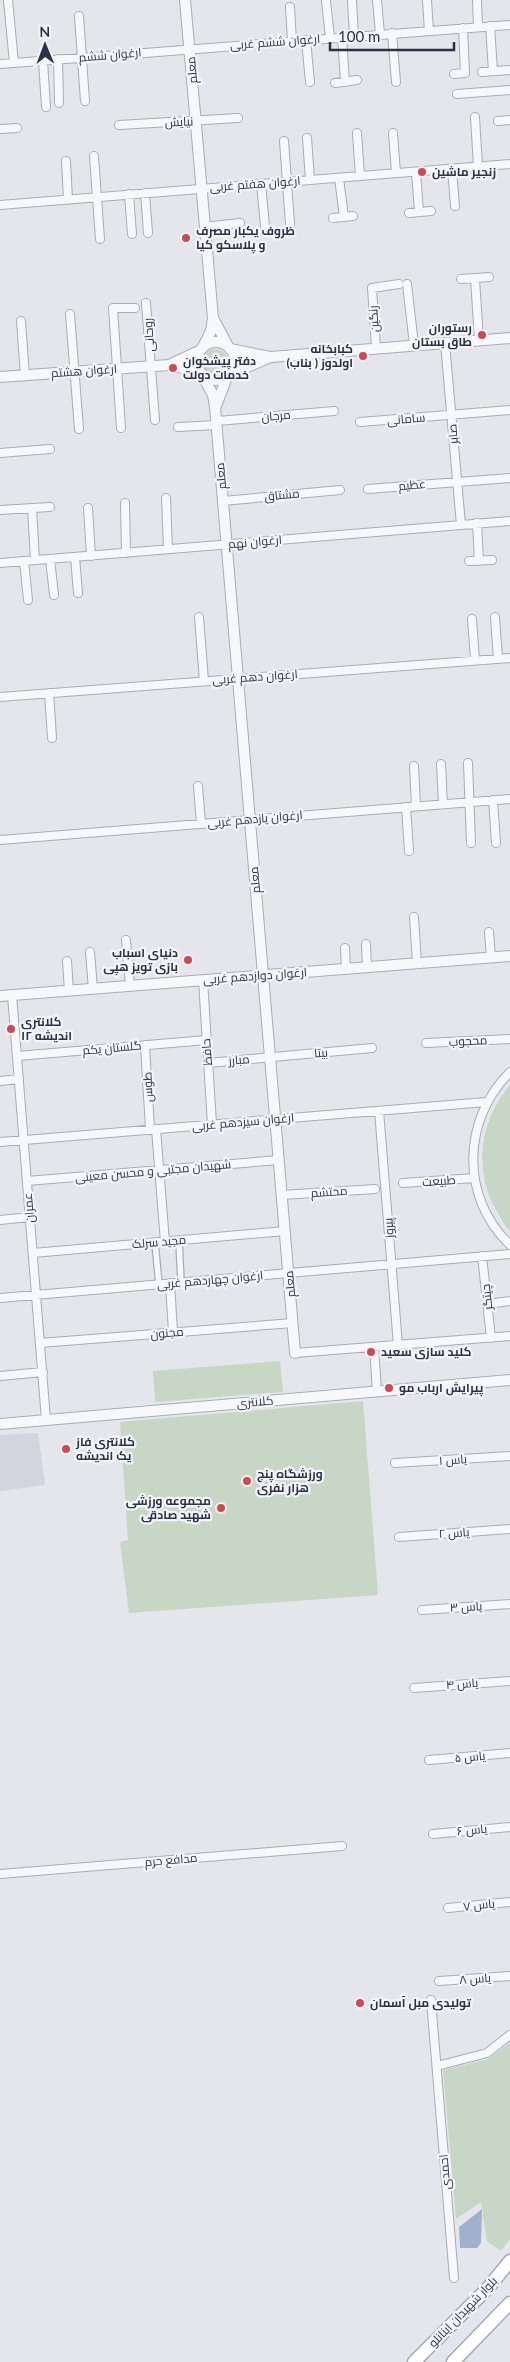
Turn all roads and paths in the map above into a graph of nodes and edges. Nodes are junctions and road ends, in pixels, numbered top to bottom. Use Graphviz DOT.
graph roads {
  1 [pos="8,0"];
  2 [pos="185,0"];
  3 [pos="378,0"];
  4 [pos="427,0"];
  5 [pos="477,0"];
  6 [pos="326,1"];
  7 [pos="352,1"];
  8 [pos="290,7"];
  9 [pos="79,16"];
  10 [pos="510,25"];
  11 [pos="490,26"];
  12 [pos="478,27"];
  13 [pos="463,28"];
  14 [pos="430,31"];
  15 [pos="392,33"];
  16 [pos="380,34"];
  17 [pos="354,36"];
  18 [pos="342,37"];
  19 [pos="330,38"];
  20 [pos="306,40"];
  21 [pos="292,41"];
  22 [pos="190,48"];
  23 [pos="82,57"];
  24 [pos="58,60"];
  25 [pos="43,61"];
  26 [pos="14,63"];
  27 [pos="0,64"];
  28 [pos="510,70"];
  29 [pos="493,71"];
  30 [pos="482,72"];
  31 [pos="454,74"];
  32 [pos="357,80"];
  33 [pos="310,82"];
  34 [pos="345,82"];
  35 [pos="396,82"];
  36 [pos="335,83"];
  37 [pos="510,90"];
  38 [pos="457,94"];
  39 [pos="85,101"];
  40 [pos="59,103"];
  41 [pos="46,107"];
  42 [pos="475,117"];
  43 [pos="238,118"];
  44 [pos="510,120"];
  45 [pos="195,121"];
  46 [pos="498,121"];
  47 [pos="119,125"];
  48 [pos="16,128"];
  49 [pos="0,129"];
  50 [pos="357,133"];
  51 [pos="393,133"];
  52 [pos="307,138"];
  53 [pos="284,141"];
  54 [pos="94,156"];
  55 [pos="66,161"];
  56 [pos="510,164"];
  57 [pos="478,166"];
  58 [pos="452,169"];
  59 [pos="416,172"];
  60 [pos="396,173"];
  61 [pos="360,176"];
  62 [pos="339,178"];
  63 [pos="310,180"];
  64 [pos="286,182"];
  65 [pos="261,184"];
  66 [pos="201,188"];
  67 [pos="145,193"];
  68 [pos="129,194"];
  69 [pos="97,197"];
  70 [pos="68,200"];
  71 [pos="0,205"];
  72 [pos="455,206"];
  73 [pos="431,211"];
  74 [pos="419,212"];
  75 [pos="409,213"];
  76 [pos="352,216"];
  77 [pos="344,217"];
  78 [pos="333,218"];
  79 [pos="240,223"];
  80 [pos="290,224"];
  81 [pos="265,226"];
  82 [pos="204,227"];
  83 [pos="148,233"];
  84 [pos="132,234"];
  85 [pos="100,239"];
  86 [pos="489,277"];
  87 [pos="475,278"];
  88 [pos="461,279"];
  89 [pos="399,284"];
  90 [pos="407,284"];
  91 [pos="146,303"];
  92 [pos="135,308"];
  93 [pos="70,314"];
  94 [pos="213,318"];
  95 [pos="21,321"];
  96 [pos="510,338"];
  97 [pos="479,340"];
  98 [pos="445,343"];
  99 [pos="414,345"];
  100 [pos="229,348"];
  101 [pos="376,348"];
  102 [pos="201,349"];
  103 [pos="271,357"];
  104 [pos="169,365"];
  105 [pos="151,366"];
  106 [pos="117,369"];
  107 [pos="76,372"];
  108 [pos="201,374"];
  109 [pos="25,376"];
  110 [pos="229,376"];
  111 [pos="0,377"];
  112 [pos="215,407"];
  113 [pos="510,410"];
  114 [pos="334,411"];
  115 [pos="451,415"];
  116 [pos="155,420"];
  117 [pos="360,422"];
  118 [pos="217,423"];
  119 [pos="178,427"];
  120 [pos="120,428"];
  121 [pos="79,429"];
  122 [pos="50,449"];
  123 [pos="0,453"];
  124 [pos="510,478"];
  125 [pos="457,482"];
  126 [pos="368,489"];
  127 [pos="340,490"];
  128 [pos="166,498"];
  129 [pos="223,500"];
  130 [pos="125,503"];
  131 [pos="50,507"];
  132 [pos="32,508"];
  133 [pos="88,508"];
  134 [pos="0,510"];
  135 [pos="510,521"];
  136 [pos="478,523"];
  137 [pos="461,525"];
  138 [pos="227,544"];
  139 [pos="168,549"];
  140 [pos="126,553"];
  141 [pos="91,556"];
  142 [pos="75,557"];
  143 [pos="50,559"];
  144 [pos="35,560"];
  145 [pos="492,560"];
  146 [pos="24,561"];
  147 [pos="469,561"];
  148 [pos="479,561"];
  149 [pos="0,563"];
  150 [pos="78,593"];
  151 [pos="54,595"];
  152 [pos="28,600"];
  153 [pos="199,617"];
  154 [pos="495,617"];
  155 [pos="472,619"];
  156 [pos="498,658"];
  157 [pos="510,658"];
  158 [pos="475,660"];
  159 [pos="238,678"];
  160 [pos="204,681"];
  161 [pos="49,693"];
  162 [pos="0,697"];
  163 [pos="52,738"];
  164 [pos="468,763"];
  165 [pos="441,764"];
  166 [pos="414,766"];
  167 [pos="198,786"];
  168 [pos="510,799"];
  169 [pos="494,800"];
  170 [pos="470,802"];
  171 [pos="443,804"];
  172 [pos="416,806"];
  173 [pos="406,807"];
  174 [pos="250,820"];
  175 [pos="201,824"];
  176 [pos="0,840"];
  177 [pos="471,843"];
  178 [pos="496,843"];
  179 [pos="409,851"];
  180 [pos="414,917"];
  181 [pos="489,932"];
  182 [pos="126,940"];
  183 [pos="366,944"];
  184 [pos="345,948"];
  185 [pos="90,952"];
  186 [pos="510,956"];
  187 [pos="491,958"];
  188 [pos="67,961"];
  189 [pos="417,964"];
  190 [pos="367,968"];
  191 [pos="346,969"];
  192 [pos="264,976"];
  193 [pos="203,980"];
  194 [pos="130,986"];
  195 [pos="93,989"];
  196 [pos="69,991"];
  197 [pos="12,995"];
  198 [pos="0,996"];
  199 [pos="510,1039"];
  200 [pos="206,1040"];
  201 [pos="426,1043"];
  202 [pos="145,1045"];
  203 [pos="372,1048"];
  204 [pos="17,1056"];
  205 [pos="271,1057"];
  206 [pos="208,1063"];
  207 [pos="510,1072"];
  208 [pos="19,1079"];
  209 [pos="0,1081"];
  210 [pos="486,1102"];
  211 [pos="379,1111"];
  212 [pos="276,1119"];
  213 [pos="212,1124"];
  214 [pos="153,1129"];
  215 [pos="24,1140"];
  216 [pos="0,1142"];
  217 [pos="279,1160"];
  218 [pos="158,1170"];
  219 [pos="474,1178"];
  220 [pos="27,1181"];
  221 [pos="403,1183"];
  222 [pos="375,1189"];
  223 [pos="282,1195"];
  224 [pos="30,1217"];
  225 [pos="0,1220"];
  226 [pos="285,1231"];
  227 [pos="179,1241"];
  228 [pos="165,1242"];
  229 [pos="156,1243"];
  230 [pos="510,1245"];
  231 [pos="33,1253"];
  232 [pos="510,1254"];
  233 [pos="482,1256"];
  234 [pos="392,1264"];
  235 [pos="289,1273"];
  236 [pos="181,1282"];
  237 [pos="170,1283"];
  238 [pos="159,1284"];
  239 [pos="36,1295"];
  240 [pos="0,1298"];
  241 [pos="510,1301"];
  242 [pos="488,1304"];
  243 [pos="293,1323"];
  244 [pos="173,1332"];
  245 [pos="510,1336"];
  246 [pos="491,1338"];
  247 [pos="40,1343"];
  248 [pos="398,1345"];
  249 [pos="374,1347"];
  250 [pos="295,1353"];
  251 [pos="42,1372"];
  252 [pos="0,1376"];
  253 [pos="510,1380"];
  254 [pos="377,1392"];
  255 [pos="46,1420"];
  256 [pos="0,1424"];
  257 [pos="510,1456"];
  258 [pos="395,1463"];
  259 [pos="510,1529"];
  260 [pos="399,1537"];
  261 [pos="510,1604"];
  262 [pos="422,1610"];
  263 [pos="510,1681"];
  264 [pos="414,1688"];
  265 [pos="510,1753"];
  266 [pos="429,1760"];
  267 [pos="510,1827"];
  268 [pos="433,1834"];
  269 [pos="342,1846"];
  270 [pos="0,1874"];
  271 [pos="510,1902"];
  272 [pos="448,1908"];
  273 [pos="510,1976"];
  274 [pos="439,1982"];
  275 [pos="431,2000"];
  276 [pos="510,2035"];
  277 [pos="436,2066"];
  278 [pos="510,2262"];
  279 [pos="454,2278"];
  280 [pos="510,2303"];
  281 [pos="414,2362"];
  282 [pos="453,2362"];
  1 -- 26 [label="street"];
  2 -- 22 [label="street, معلم"];
  3 -- 16 [label="street"];
  4 -- 14 [label="street"];
  5 -- 12 [label="street"];
  6 -- 19 [label="street"];
  7 -- 17 [label="street"];
  8 -- 21 [label="street"];
  9 -- 23 [label="street"];
  10 -- 11 [label="street, ارغوان ششم غربی"];
  11 -- 12 [label="street, ارغوان ششم غربی"];
  11 -- 29 [label="street"];
  12 -- 13 [label="street, ارغوان ششم غربی"];
  13 -- 14 [label="street, ارغوان ششم غربی"];
  13 -- 31 [label="street"];
  14 -- 15 [label="street, ارغوان ششم غربی"];
  15 -- 16 [label="street, ارغوان ششم غربی"];
  15 -- 35 [label="street"];
  16 -- 17 [label="street, ارغوان ششم غربی"];
  17 -- 18 [label="street, ارغوان ششم غربی"];
  18 -- 19 [label="street, ارغوان ششم غربی"];
  18 -- 34 [label="street"];
  19 -- 20 [label="street, ارغوان ششم غربی"];
  20 -- 21 [label="street, ارغوان ششم غربی"];
  20 -- 33 [label="street"];
  21 -- 22 [label="street, ارغوان ششم غربی"];
  22 -- 23 [label="street, ارغوان ششم"];
  22 -- 45 [label="street, معلم"];
  23 -- 24 [label="street, ارغوان ششم"];
  23 -- 39 [label="street"];
  24 -- 25 [label="street, ارغوان ششم"];
  24 -- 40 [label="street"];
  25 -- 26 [label="street, ارغوان ششم"];
  25 -- 41 [label="street"];
  26 -- 27 [label="street, ارغوان ششم"];
  28 -- 29 [label="street"];
  29 -- 30 [label="street"];
  32 -- 34 [label="street"];
  34 -- 36 [label="street"];
  37 -- 38 [label="street"];
  42 -- 57 [label="street"];
  43 -- 45 [label="street, نیایش"];
  44 -- 46 [label="street"];
  45 -- 47 [label="street, نیایش"];
  45 -- 66 [label="street, معلم"];
  48 -- 49 [label="street"];
  50 -- 61 [label="street"];
  51 -- 60 [label="street"];
  52 -- 63 [label="street"];
  53 -- 64 [label="street"];
  54 -- 69 [label="street"];
  55 -- 70 [label="street"];
  56 -- 57 [label="street, ارغوان هفتم غربی"];
  57 -- 58 [label="street, ارغوان هفتم غربی"];
  58 -- 59 [label="street, ارغوان هفتم غربی"];
  58 -- 72 [label="street"];
  59 -- 60 [label="street, ارغوان هفتم غربی"];
  59 -- 74 [label="street"];
  60 -- 61 [label="street, ارغوان هفتم غربی"];
  61 -- 62 [label="street, ارغوان هفتم غربی"];
  62 -- 63 [label="street, ارغوان هفتم غربی"];
  62 -- 77 [label="street"];
  63 -- 64 [label="street, ارغوان هفتم غربی"];
  64 -- 65 [label="street, ارغوان هفتم غربی"];
  64 -- 80 [label="street"];
  65 -- 66 [label="street, ارغوان هفتم غربی"];
  65 -- 81 [label="street"];
  66 -- 67 [label="street, ارغوان هفتم غربی"];
  66 -- 82 [label="street, معلم"];
  67 -- 68 [label="street, ارغوان هفتم غربی"];
  67 -- 83 [label="street"];
  68 -- 69 [label="street, ارغوان هفتم غربی"];
  68 -- 84 [label="street"];
  69 -- 70 [label="street, ارغوان هفتم غربی"];
  69 -- 85 [label="street"];
  70 -- 71 [label="street, ارغوان هفتم غربی"];
  73 -- 74 [label="street"];
  74 -- 75 [label="street"];
  76 -- 77 [label="street"];
  77 -- 78 [label="street"];
  79 -- 82 [label="street"];
  82 -- 94 [label="street, معلم"];
  86 -- 87 [label="street"];
  87 -- 88 [label="street"];
  87 -- 97 [label="street"];
  89 -- 101 [label="street, رنگین"];
  90 -- 99 [label="street"];
  91 -- 105 [label="street, روحانی"];
  92 -- 106 [label="street"];
  93 -- 107 [label="street"];
  94 -- 100 [label="street, معلم"];
  94 -- 102 [label="street"];
  95 -- 109 [label="street"];
  96 -- 97 [label="street"];
  97 -- 98 [label="street"];
  98 -- 99 [label="street"];
  98 -- 115 [label="street, صابر"];
  99 -- 101 [label="street"];
  100 -- 102 [label="street"];
  100 -- 103 [label="street"];
  100 -- 110 [label="street"];
  101 -- 103 [label="street"];
  102 -- 104 [label="street"];
  102 -- 108 [label="street"];
  103 -- 110 [label="street"];
  104 -- 105 [label="street, ارغوان هشتم"];
  104 -- 108 [label="street"];
  105 -- 106 [label="street, ارغوان هشتم"];
  105 -- 116 [label="street, روحانی"];
  106 -- 107 [label="street, ارغوان هشتم"];
  106 -- 120 [label="street"];
  107 -- 109 [label="street, ارغوان هشتم"];
  107 -- 121 [label="street"];
  108 -- 110 [label="street"];
  108 -- 112 [label="street"];
  109 -- 111 [label="street, ارغوان هشتم"];
  110 -- 112 [label="street"];
  112 -- 118 [label="street, معلم"];
  113 -- 115 [label="street, سامانی"];
  114 -- 118 [label="street, مرجان"];
  115 -- 117 [label="street, سامانی"];
  115 -- 125 [label="street, صابر"];
  118 -- 119 [label="street, مرجان"];
  118 -- 129 [label="street, معلم"];
  122 -- 123 [label="street"];
  124 -- 125 [label="street, عظیم"];
  125 -- 126 [label="street, عظیم"];
  125 -- 137 [label="street, صابر"];
  127 -- 129 [label="street, مشتاق"];
  128 -- 139 [label="street"];
  129 -- 138 [label="street, معلم"];
  130 -- 140 [label="street"];
  131 -- 132 [label="street"];
  132 -- 134 [label="street"];
  132 -- 144 [label="street"];
  133 -- 141 [label="street"];
  135 -- 136 [label="street, ارغوان نهم"];
  136 -- 137 [label="street, ارغوان نهم"];
  136 -- 148 [label="street"];
  137 -- 138 [label="street, ارغوان نهم"];
  138 -- 139 [label="street, ارغوان نهم"];
  138 -- 159 [label="street, معلم"];
  139 -- 140 [label="street, ارغوان نهم"];
  140 -- 141 [label="street, ارغوان نهم"];
  141 -- 142 [label="street, ارغوان نهم"];
  142 -- 143 [label="street, ارغوان نهم"];
  142 -- 150 [label="street"];
  143 -- 144 [label="street, ارغوان نهم"];
  143 -- 151 [label="street"];
  144 -- 146 [label="street, ارغوان نهم"];
  145 -- 148 [label="street"];
  146 -- 149 [label="street, ارغوان نهم"];
  146 -- 152 [label="street"];
  147 -- 148 [label="street"];
  153 -- 160 [label="street"];
  154 -- 156 [label="street"];
  155 -- 158 [label="street"];
  156 -- 157 [label="street, ارغوان دهم غربی"];
  156 -- 158 [label="street, ارغوان دهم غربی"];
  158 -- 159 [label="street, ارغوان دهم غربی"];
  159 -- 160 [label="street, ارغوان دهم غربی"];
  159 -- 174 [label="street, معلم"];
  160 -- 161 [label="street, ارغوان دهم غربی"];
  161 -- 162 [label="street, ارغوان دهم غربی"];
  161 -- 163 [label="street"];
  164 -- 170 [label="street"];
  165 -- 171 [label="street"];
  166 -- 172 [label="street"];
  167 -- 175 [label="street"];
  168 -- 169 [label="street, ارغوان یازدهم غربی"];
  169 -- 170 [label="street, ارغوان یازدهم غربی"];
  169 -- 178 [label="street"];
  170 -- 171 [label="street, ارغوان یازدهم غربی"];
  170 -- 177 [label="street"];
  171 -- 172 [label="street, ارغوان یازدهم غربی"];
  172 -- 173 [label="street, ارغوان یازدهم غربی"];
  173 -- 174 [label="street, ارغوان یازدهم غربی"];
  173 -- 179 [label="street"];
  174 -- 175 [label="street, ارغوان یازدهم غربی"];
  174 -- 192 [label="street, معلم"];
  175 -- 176 [label="street, ارغوان یازدهم غربی"];
  180 -- 189 [label="street"];
  181 -- 187 [label="street"];
  182 -- 194 [label="street"];
  183 -- 190 [label="street"];
  184 -- 191 [label="street"];
  185 -- 195 [label="street"];
  186 -- 187 [label="street, ارغوان دوازدهم غربی"];
  187 -- 189 [label="street, ارغوان دوازدهم غربی"];
  188 -- 196 [label="street"];
  189 -- 190 [label="street, ارغوان دوازدهم غربی"];
  190 -- 191 [label="street, ارغوان دوازدهم غربی"];
  191 -- 192 [label="street, ارغوان دوازدهم غربی"];
  192 -- 193 [label="street, ارغوان دوازدهم غربی"];
  192 -- 205 [label="street, معلم"];
  193 -- 194 [label="street, ارغوان دوازدهم غربی"];
  193 -- 200 [label="street, حافظ"];
  194 -- 195 [label="street, ارغوان دوازدهم غربی"];
  195 -- 196 [label="street, ارغوان دوازدهم غربی"];
  196 -- 197 [label="street, ارغوان دوازدهم غربی"];
  197 -- 198 [label="street, ارغوان دوازدهم غربی"];
  197 -- 204 [label="street, عمران"];
  199 -- 201 [label="street, محجوب"];
  200 -- 202 [label="street, گلستان یکم"];
  200 -- 206 [label="street, حافظ"];
  202 -- 204 [label="street, گلستان یکم"];
  202 -- 214 [label="street, طوس"];
  203 -- 205 [label="street, بیتا"];
  204 -- 208 [label="street, عمران"];
  205 -- 206 [label="street, مبارز"];
  205 -- 212 [label="street, معلم"];
  206 -- 213 [label="street, حافظ"];
  207 -- 210 [label="street"];
  208 -- 209 [label="street"];
  208 -- 215 [label="street, عمران"];
  210 -- 211 [label="street, ارغوان سیزدهم غربی"];
  210 -- 219 [label="street"];
  211 -- 212 [label="street, ارغوان سیزدهم غربی"];
  211 -- 234 [label="street, پیروز"];
  212 -- 213 [label="street, ارغوان سیزدهم غربی"];
  212 -- 217 [label="street, معلم"];
  213 -- 214 [label="street, ارغوان سیزدهم غربی"];
  214 -- 215 [label="street, ارغوان سیزدهم غربی"];
  214 -- 218 [label="street, طوس"];
  215 -- 216 [label="street, ارغوان سیزدهم غربی"];
  215 -- 220 [label="street, عمران"];
  217 -- 218 [label="street, شهیدان مجتبی و محسن معینی"];
  217 -- 223 [label="street, معلم"];
  218 -- 220 [label="street, شهیدان مجتبی و محسن معینی"];
  218 -- 228 [label="street, طوس"];
  219 -- 221 [label="street, طبیعت"];
  219 -- 230 [label="street"];
  220 -- 224 [label="street, عمران"];
  222 -- 223 [label="street, محتشم"];
  223 -- 226 [label="street, معلم"];
  224 -- 225 [label="street"];
  224 -- 231 [label="street, عمران"];
  226 -- 227 [label="street, مجید سرلک"];
  226 -- 235 [label="street, معلم"];
  227 -- 228 [label="street, مجید سرلک"];
  227 -- 236 [label="street"];
  228 -- 229 [label="street, مجید سرلک"];
  229 -- 231 [label="street, مجید سرلک"];
  229 -- 238 [label="street"];
  231 -- 239 [label="street, عمران"];
  232 -- 233 [label="street, ارغوان چهاردهم غربی"];
  233 -- 234 [label="street, ارغوان چهاردهم غربی"];
  233 -- 242 [label="street, چیتگر"];
  234 -- 235 [label="street, ارغوان چهاردهم غربی"];
  234 -- 248 [label="street, پیروز"];
  235 -- 236 [label="street, ارغوان چهاردهم غربی"];
  235 -- 243 [label="street, معلم"];
  236 -- 237 [label="street, ارغوان چهاردهم غربی"];
  237 -- 238 [label="street, ارغوان چهاردهم غربی"];
  237 -- 244 [label="street"];
  238 -- 239 [label="street, ارغوان چهاردهم غربی"];
  239 -- 240 [label="street, ارغوان چهاردهم غربی"];
  239 -- 247 [label="street, عمران"];
  241 -- 242 [label="street"];
  242 -- 246 [label="street, چیتگر"];
  243 -- 244 [label="street, مجنون"];
  243 -- 250 [label="street, معلم"];
  244 -- 247 [label="street, مجنون"];
  245 -- 246 [label="street"];
  246 -- 248 [label="street"];
  247 -- 251 [label="street, عمران"];
  248 -- 249 [label="street"];
  249 -- 250 [label="street"];
  249 -- 254 [label="street"];
  251 -- 252 [label="street"];
  251 -- 255 [label="street, عمران"];
  253 -- 254 [label="street, کلانتری"];
  254 -- 255 [label="street, کلانتری"];
  255 -- 256 [label="street, کلانتری"];
  257 -- 258 [label="street, یاس ۱"];
  259 -- 260 [label="street, یاس ۲"];
  261 -- 262 [label="street, یاس ۳"];
  263 -- 264 [label="street, یاس ۴"];
  265 -- 266 [label="street, یاس ۵"];
  267 -- 268 [label="street, یاس ۶"];
  269 -- 270 [label="street, مدافع حرم"];
  271 -- 272 [label="street, یاس ۷"];
  273 -- 274 [label="street, یاس ۸"];
  275 -- 277 [label="street, احمدی"];
  276 -- 277 [label="street"];
  277 -- 279 [label="street, احمدی"];
  278 -- 281 [label="main road, بلوار شهیدان اینانلو"];
  280 -- 282 [label="main road"];
}
